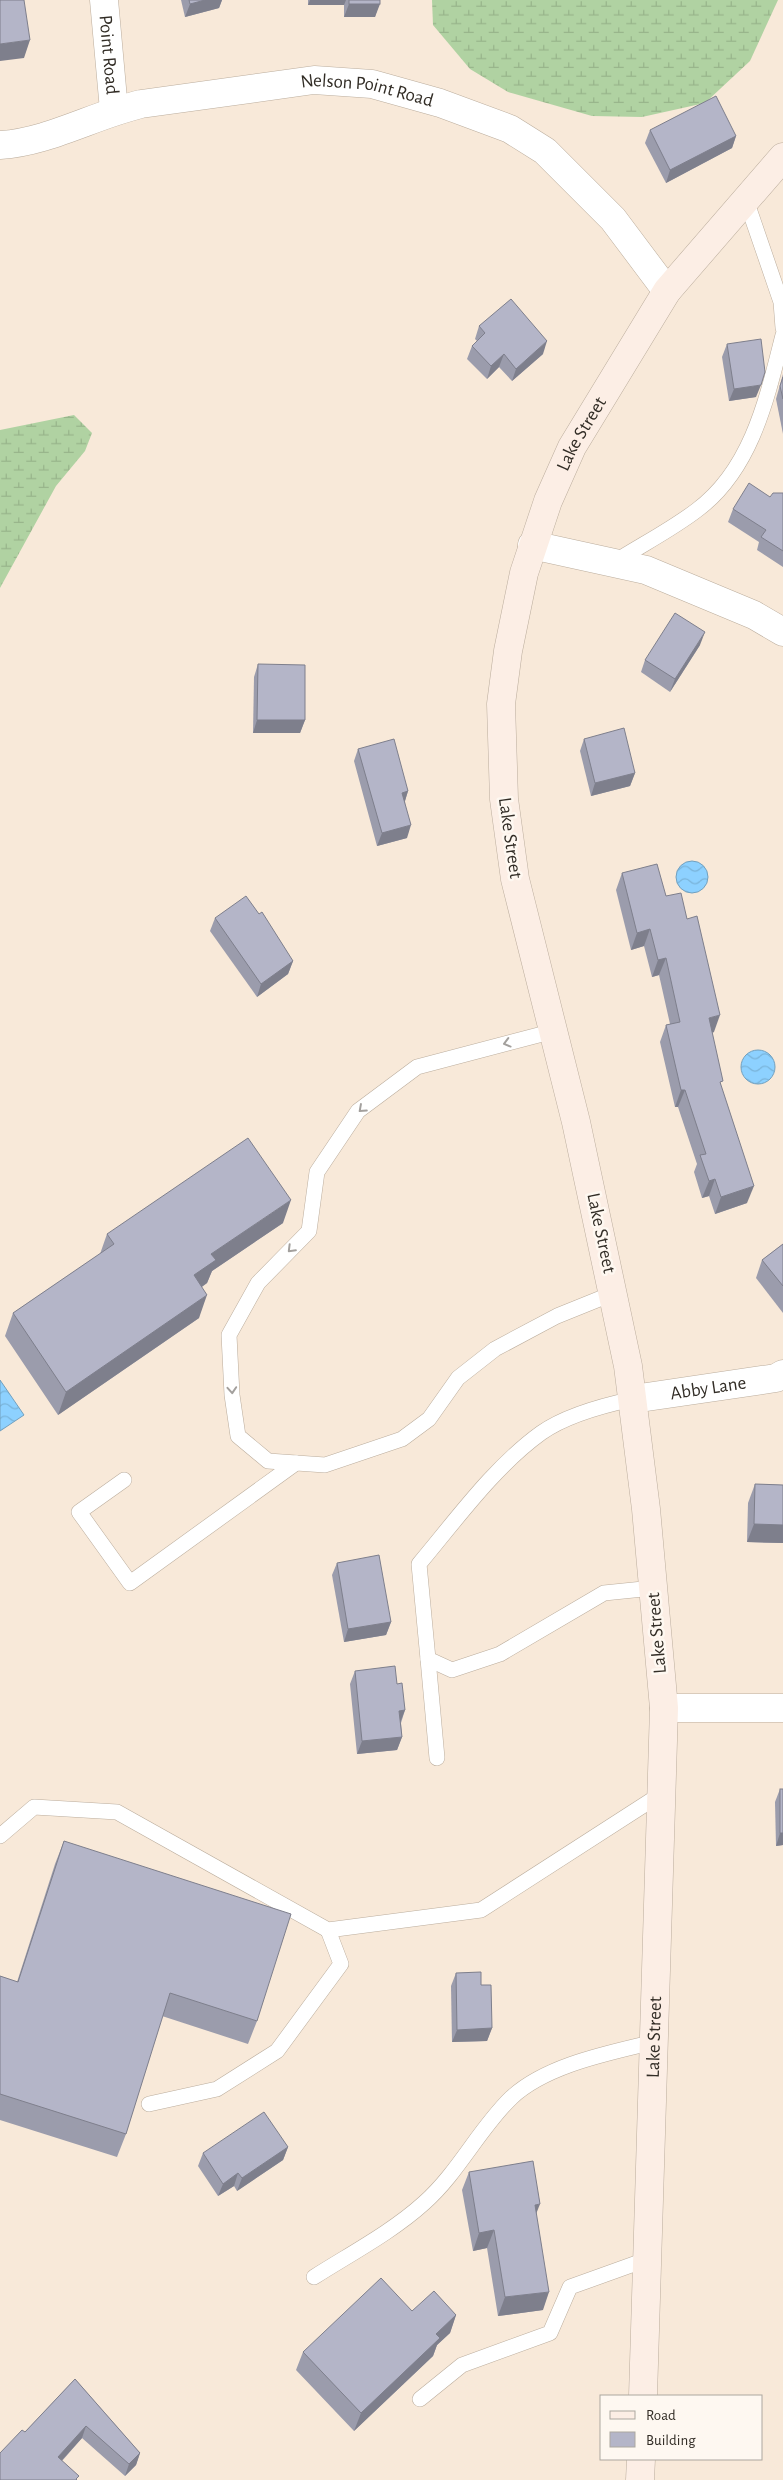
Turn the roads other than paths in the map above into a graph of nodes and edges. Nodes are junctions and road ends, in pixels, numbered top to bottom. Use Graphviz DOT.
graph roads {
  1 [pos="104,0"];
  2 [pos="114,110"];
  3 [pos="0,146"];
  4 [pos="783,157"];
  5 [pos="746,200"];
  6 [pos="667,290"];
  7 [pos="783,328"];
  8 [pos="783,335"];
  9 [pos="532,545"];
  10 [pos="613,563"];
  11 [pos="783,632"];
  12 [pos="554,1031"];
  13 [pos="614,1293"];
  14 [pos="783,1374"];
  15 [pos="633,1399"];
  16 [pos="296,1463"];
  17 [pos="124,1480"];
  18 [pos="653,1588"];
  19 [pos="428,1659"];
  20 [pos="664,1708"];
  21 [pos="783,1708"];
  22 [pos="437,1758"];
  23 [pos="661,1794"];
  24 [pos="0,1836"];
  25 [pos="328,1930"];
  26 [pos="654,2042"];
  27 [pos="149,2104"];
  28 [pos="648,2259"];
  29 [pos="314,2277"];
  30 [pos="643,2395"];
  31 [pos="420,2399"];
  32 [pos="641,2460"];
  33 [pos="640,2480"];
  1 -- 2 [label="street, Point Road"];
  2 -- 3 [label="street, Nelson Point Road"];
  2 -- 6 [label="street, Nelson Point Road"];
  4 -- 5 [label="main road, Lake Street"];
  5 -- 6 [label="main road, Lake Street"];
  5 -- 7 [label="lane"];
  6 -- 9 [label="main road, Lake Street"];
  8 -- 10 [label="lane"];
  9 -- 10 [label="street"];
  9 -- 12 [label="main road, Lake Street"];
  10 -- 11 [label="street"];
  12 -- 13 [label="main road, Lake Street"];
  12 -- 16 [label="lane, one-way"];
  13 -- 15 [label="main road, Lake Street"];
  13 -- 16 [label="lane"];
  14 -- 15 [label="street, Abby Lane"];
  15 -- 18 [label="main road, Lake Street"];
  15 -- 19 [label="lane"];
  16 -- 17 [label="lane"];
  18 -- 19 [label="lane"];
  18 -- 20 [label="main road, Lake Street"];
  19 -- 22 [label="lane"];
  20 -- 21 [label="street"];
  20 -- 23 [label="main road, Lake Street"];
  23 -- 25 [label="lane"];
  23 -- 26 [label="main road, Lake Street"];
  24 -- 25 [label="lane"];
  25 -- 27 [label="lane"];
  26 -- 28 [label="main road, Lake Street"];
  26 -- 29 [label="lane"];
  28 -- 30 [label="main road, Lake Street"];
  28 -- 31 [label="lane"];
  32 -- 33 [label="main road"];
}
